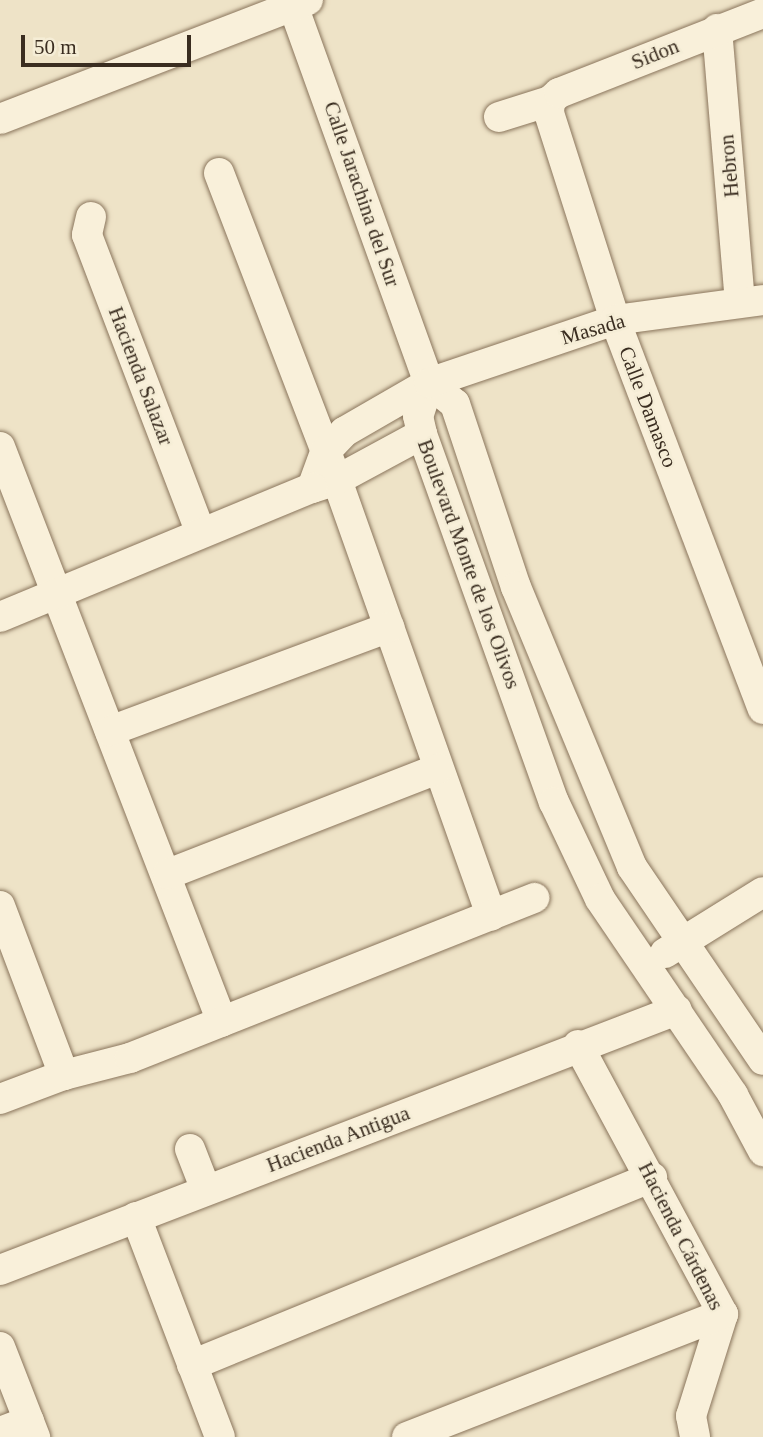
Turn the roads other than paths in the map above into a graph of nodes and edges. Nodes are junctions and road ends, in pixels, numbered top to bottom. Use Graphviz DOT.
graph roads {
  1 [pos="297,1"];
  2 [pos="763,13"];
  3 [pos="717,29"];
  4 [pos="550,101"];
  5 [pos="499,117"];
  6 [pos="0,119"];
  7 [pos="219,173"];
  8 [pos="91,217"];
  9 [pos="752,301"];
  10 [pos="615,320"];
  11 [pos="429,383"];
  12 [pos="422,434"];
  13 [pos="0,447"];
  14 [pos="324,452"];
  15 [pos="324,484"];
  16 [pos="201,533"];
  17 [pos="56,592"];
  18 [pos="0,617"];
  19 [pos="390,628"];
  20 [pos="752,653"];
  21 [pos="763,709"];
  22 [pos="110,731"];
  23 [pos="438,769"];
  24 [pos="168,874"];
  25 [pos="763,892"];
  26 [pos="535,898"];
  27 [pos="0,906"];
  28 [pos="491,916"];
  29 [pos="680,939"];
  30 [pos="649,967"];
  31 [pos="677,1010"];
  32 [pos="222,1023"];
  33 [pos="578,1045"];
  34 [pos="763,1060"];
  35 [pos="64,1074"];
  36 [pos="0,1099"];
  37 [pos="190,1149"];
  38 [pos="763,1151"];
  39 [pos="652,1177"];
  40 [pos="206,1190"];
  41 [pos="136,1217"];
  42 [pos="0,1270"];
  43 [pos="723,1314"];
  44 [pos="0,1347"];
  45 [pos="192,1365"];
  46 [pos="32,1429"];
  47 [pos="0,1433"];
  48 [pos="220,1437"];
  49 [pos="407,1437"];
  50 [pos="695,1437"];
  1 -- 6 [label="street"];
  1 -- 11 [label="street, Calle Jarachina del Sur"];
  2 -- 3 [label="street, Sidon"];
  3 -- 4 [label="street, Sidon"];
  3 -- 9 [label="street, Hebron"];
  4 -- 5 [label="street, Sidon"];
  4 -- 10 [label="street, Calle Damasco"];
  7 -- 14 [label="street"];
  8 -- 16 [label="street, Hacienda Salazar"];
  9 -- 10 [label="street, Masada"];
  10 -- 11 [label="street, Masada"];
  10 -- 20 [label="street, Calle Damasco"];
  11 -- 12 [label="street, Boulevard Monte de los Olivos"];
  11 -- 14 [label="street, Masada"];
  11 -- 29 [label="street, Boulevard Monte de los Olivos"];
  12 -- 15 [label="street"];
  12 -- 30 [label="street, Boulevard Monte de los Olivos"];
  13 -- 17 [label="street"];
  14 -- 15 [label="street"];
  15 -- 16 [label="street"];
  15 -- 19 [label="street"];
  16 -- 17 [label="street"];
  17 -- 18 [label="street"];
  17 -- 22 [label="street"];
  19 -- 22 [label="street"];
  19 -- 23 [label="street"];
  20 -- 21 [label="street, Calle Damasco"];
  22 -- 24 [label="street"];
  23 -- 24 [label="street"];
  23 -- 28 [label="street"];
  24 -- 32 [label="street"];
  25 -- 29 [label="street"];
  26 -- 28 [label="street"];
  27 -- 35 [label="street"];
  28 -- 32 [label="street"];
  29 -- 30 [label="street"];
  29 -- 34 [label="street, Boulevard Monte de los Olivos"];
  30 -- 31 [label="street, Boulevard Monte de los Olivos"];
  31 -- 33 [label="street, Hacienda Antigua"];
  31 -- 38 [label="street, Boulevard Monte de los Olivos"];
  32 -- 35 [label="street"];
  33 -- 39 [label="street, Hacienda Cárdenas"];
  33 -- 40 [label="street, Hacienda Antigua"];
  35 -- 36 [label="street"];
  37 -- 40 [label="street"];
  39 -- 43 [label="street, Hacienda Cárdenas"];
  39 -- 45 [label="street"];
  40 -- 41 [label="street, Hacienda Antigua"];
  41 -- 42 [label="street, Hacienda Antigua"];
  41 -- 45 [label="street"];
  43 -- 49 [label="street"];
  43 -- 50 [label="street, Hacienda Cárdenas"];
  44 -- 46 [label="street"];
  45 -- 48 [label="street"];
  46 -- 47 [label="street"];
}
